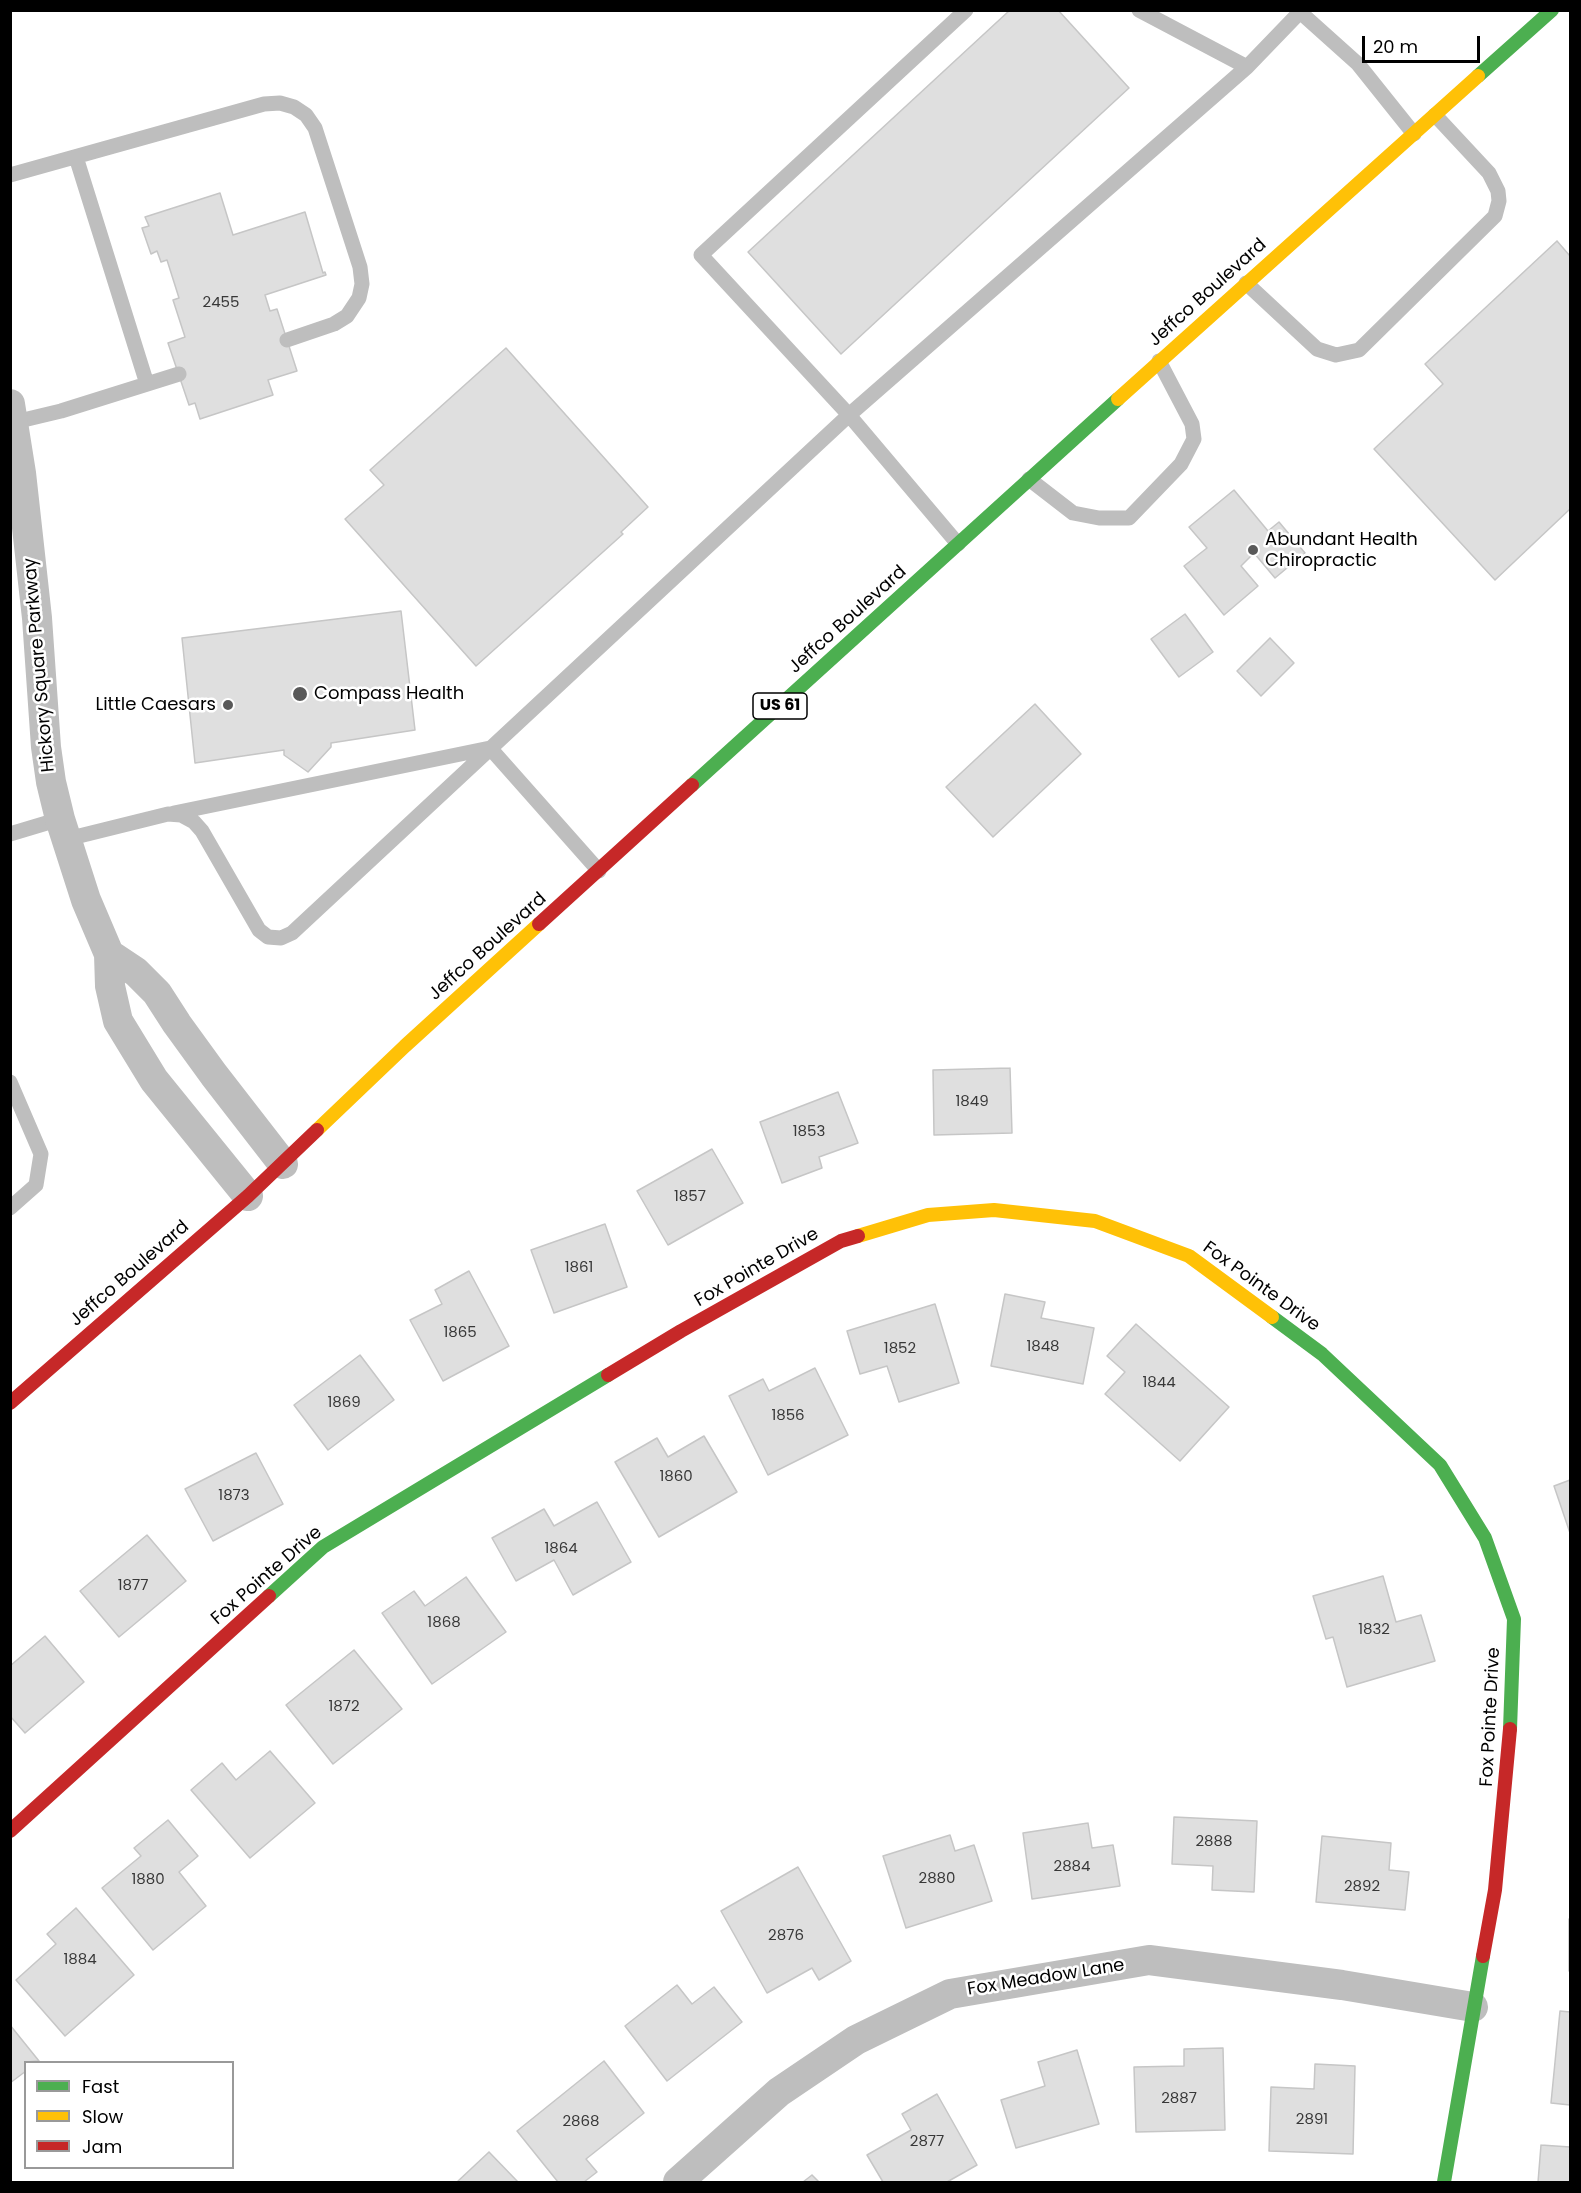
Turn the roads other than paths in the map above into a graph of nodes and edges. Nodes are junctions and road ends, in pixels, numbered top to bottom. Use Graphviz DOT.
graph roads {
  1 [pos="966,10"];
  2 [pos="1139,10"];
  3 [pos="1552,10"];
  4 [pos="1301,11"];
  5 [pos="1246,67"];
  6 [pos="1435,115"];
  7 [pos="1414,134"];
  8 [pos="76,157"];
  9 [pos="10,175"];
  10 [pos="1246,283"];
  11 [pos="287,340"];
  12 [pos="1159,361"];
  13 [pos="179,374"];
  14 [pos="147,384"];
  15 [pos="13,413"];
  16 [pos="849,415"];
  17 [pos="1029,479"];
  18 [pos="958,544"];
  19 [pos="490,748"];
  20 [pos="168,814"];
  21 [pos="63,829"];
  22 [pos="10,834"];
  23 [pos="599,871"];
  24 [pos="109,954"];
  25 [pos="10,1082"];
  26 [pos="283,1164"];
  27 [pos="248,1196"];
  28 [pos="10,1208"];
  29 [pos="10,1403"];
  30 [pos="10,1831"];
  31 [pos="1473,2007"];
  32 [pos="678,2182"];
  33 [pos="1444,2182"];
  1 -- 16 [label="lane"];
  2 -- 5 [label="lane"];
  3 -- 6 [label="street, Jeffco Boulevard / US 61"];
  4 -- 5 [label="lane"];
  4 -- 7 [label="lane"];
  5 -- 16 [label="lane"];
  6 -- 7 [label="street, Jeffco Boulevard / US 61"];
  6 -- 10 [label="lane"];
  7 -- 10 [label="street, Jeffco Boulevard / US 61"];
  8 -- 9 [label="lane"];
  8 -- 11 [label="lane"];
  8 -- 14 [label="lane"];
  10 -- 12 [label="street, Jeffco Boulevard / US 61"];
  12 -- 17 [label="street, Jeffco Boulevard / US 61"];
  12 -- 17 [label="lane"];
  13 -- 14 [label="lane"];
  14 -- 15 [label="lane"];
  15 -- 21 [label="street, Hickory Square Parkway"];
  16 -- 18 [label="lane"];
  16 -- 19 [label="lane"];
  17 -- 18 [label="street, Jeffco Boulevard / US 61"];
  18 -- 23 [label="street, Jeffco Boulevard / US 61"];
  19 -- 20 [label="lane"];
  19 -- 20 [label="lane"];
  19 -- 23 [label="lane"];
  20 -- 21 [label="lane"];
  21 -- 22 [label="lane"];
  21 -- 24 [label="street, Hickory Square Parkway"];
  23 -- 26 [label="street, Jeffco Boulevard / US 61"];
  24 -- 26 [label="street"];
  24 -- 27 [label="street, Hickory Square Parkway"];
  25 -- 28 [label="lane"];
  26 -- 27 [label="street, Jeffco Boulevard / US 61"];
  27 -- 29 [label="street, Jeffco Boulevard / US 61"];
  30 -- 31 [label="street, Fox Pointe Drive"];
  31 -- 32 [label="street, Fox Meadow Lane"];
  31 -- 33 [label="street, Fox Pointe Drive"];
}
